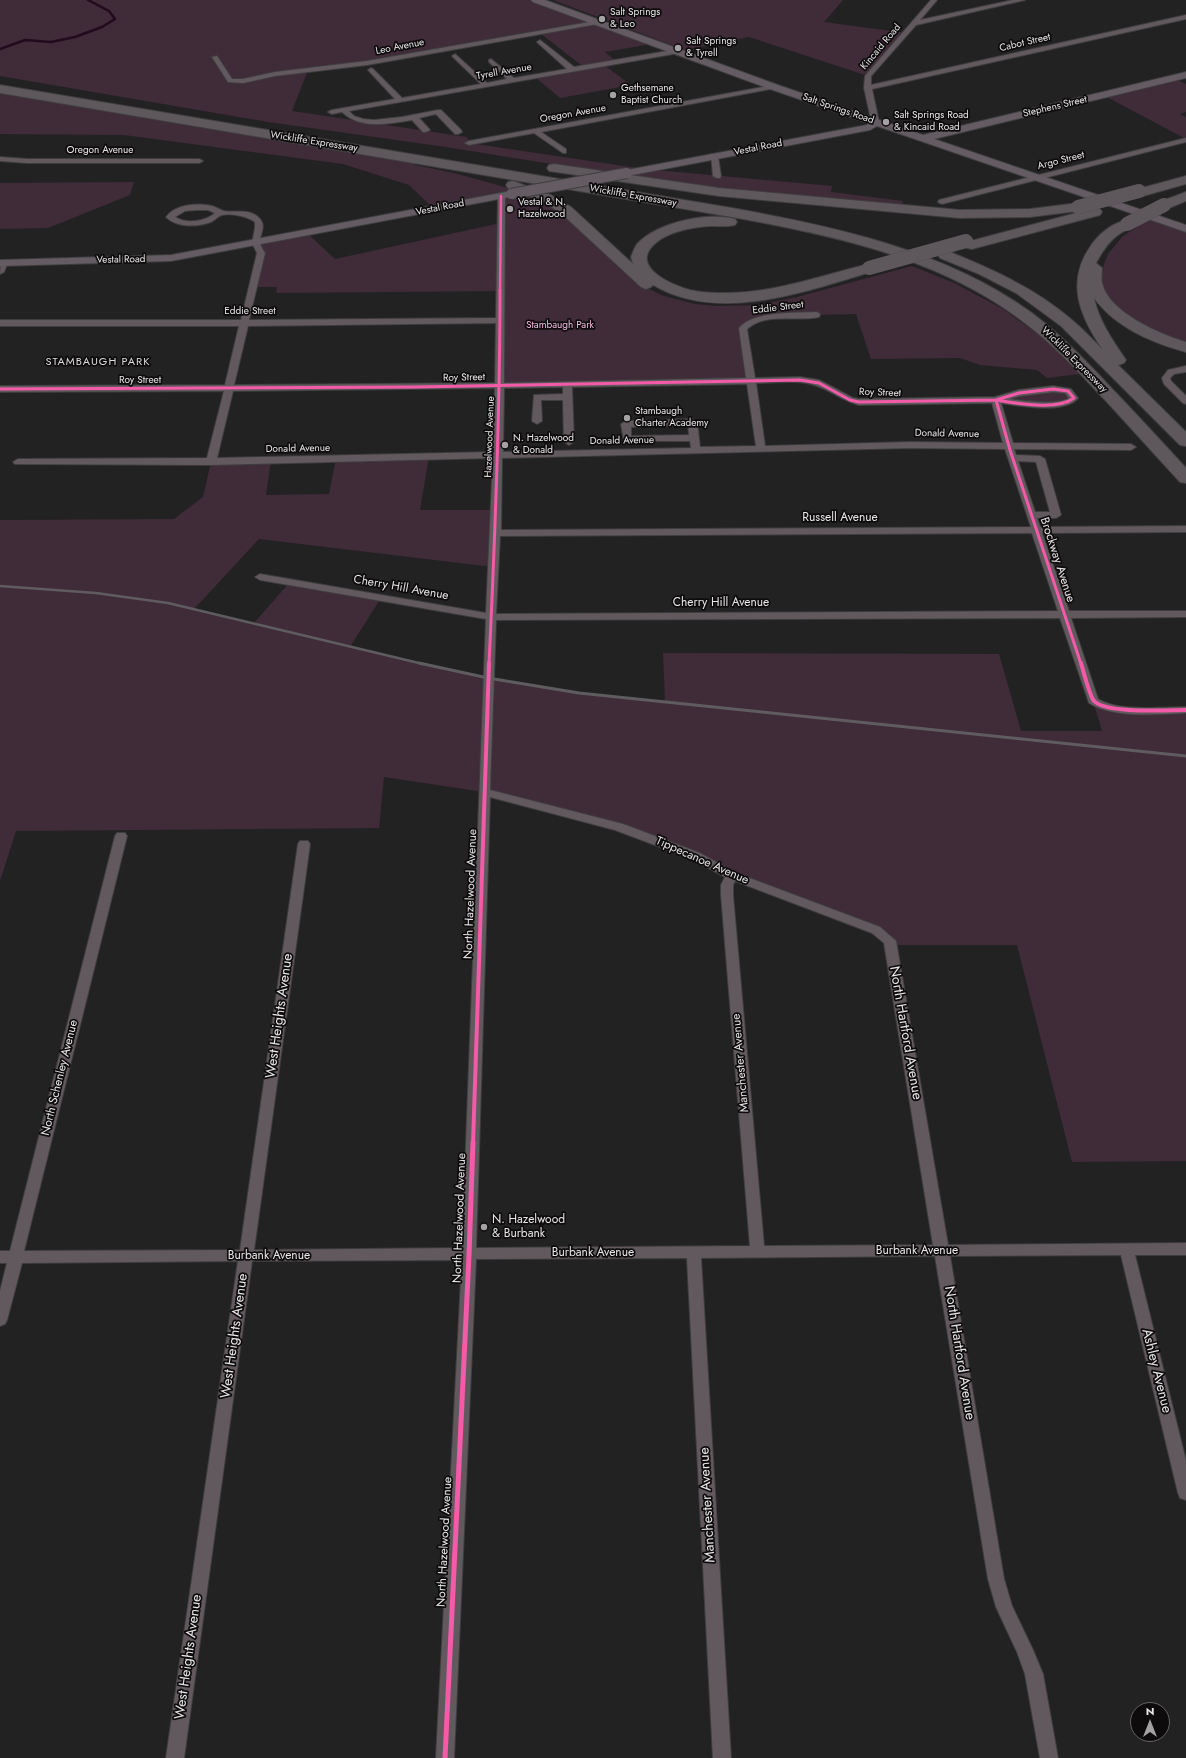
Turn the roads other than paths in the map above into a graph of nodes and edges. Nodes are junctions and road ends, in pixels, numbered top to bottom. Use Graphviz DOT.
graph roads {
  1 [pos="536,0"];
  2 [pos="934,0"];
  3 [pos="1022,0"];
  4 [pos="1186,17"];
  5 [pos="601,22"];
  6 [pos="916,23"];
  7 [pos="540,42"];
  8 [pos="679,51"];
  9 [pos="455,56"];
  10 [pos="215,57"];
  11 [pos="491,61"];
  12 [pos="371,70"];
  13 [pos="573,70"];
  14 [pos="1186,75"];
  15 [pos="0,76"];
  16 [pos="513,81"];
  17 [pos="486,85"];
  18 [pos="774,87"];
  19 [pos="868,88"];
  20 [pos="0,89"];
  21 [pos="400,100"];
  22 [pos="344,110"];
  23 [pos="332,112"];
  24 [pos="413,116"];
  25 [pos="875,122"];
  26 [pos="426,130"];
  27 [pos="535,131"];
  28 [pos="458,132"];
  29 [pos="924,138"];
  30 [pos="1186,140"];
  31 [pos="469,143"];
  32 [pos="563,151"];
  33 [pos="714,156"];
  34 [pos="408,157"];
  35 [pos="0,159"];
  36 [pos="487,160"];
  37 [pos="199,161"];
  38 [pos="717,176"];
  39 [pos="1038,178"];
  40 [pos="1186,180"];
  41 [pos="1186,186"];
  42 [pos="1148,192"];
  43 [pos="506,195"];
  44 [pos="1186,196"];
  45 [pos="942,202"];
  46 [pos="1086,209"];
  47 [pos="219,212"];
  48 [pos="1128,224"];
  49 [pos="1186,229"];
  50 [pos="899,238"];
  51 [pos="914,243"];
  52 [pos="969,243"];
  53 [pos="256,244"];
  54 [pos="1,266"];
  55 [pos="816,315"];
  56 [pos="500,320"];
  57 [pos="0,323"];
  58 [pos="244,323"];
  59 [pos="1186,347"];
  60 [pos="1067,351"];
  61 [pos="1186,369"];
  62 [pos="750,381"];
  63 [pos="567,384"];
  64 [pos="500,386"];
  65 [pos="228,388"];
  66 [pos="0,389"];
  67 [pos="567,397"];
  68 [pos="996,400"];
  69 [pos="1186,400"];
  70 [pos="537,421"];
  71 [pos="1186,433"];
  72 [pos="694,438"];
  73 [pos="569,442"];
  74 [pos="1186,442"];
  75 [pos="1008,446"];
  76 [pos="1131,447"];
  77 [pos="761,448"];
  78 [pos="696,450"];
  79 [pos="497,454"];
  80 [pos="1012,458"];
  81 [pos="18,462"];
  82 [pos="211,462"];
  83 [pos="1186,478"];
  84 [pos="1031,515"];
  85 [pos="1186,529"];
  86 [pos="1036,530"];
  87 [pos="495,532"];
  88 [pos="260,577"];
  89 [pos="1064,614"];
  90 [pos="1186,614"];
  91 [pos="492,617"];
  92 [pos="488,678"];
  93 [pos="1186,710"];
  94 [pos="484,792"];
  95 [pos="121,836"];
  96 [pos="304,844"];
  97 [pos="732,876"];
  98 [pos="890,941"];
  99 [pos="1186,1249"];
  100 [pos="1127,1250"];
  101 [pos="942,1251"];
  102 [pos="756,1252"];
  103 [pos="694,1253"];
  104 [pos="469,1255"];
  105 [pos="0,1256"];
  106 [pos="16,1256"];
  107 [pos="246,1256"];
  108 [pos="0,1320"];
  109 [pos="1186,1493"];
  110 [pos="174,1758"];
  111 [pos="445,1758"];
  112 [pos="722,1758"];
  113 [pos="1049,1758"];
  1 -- 5 [label="street, Salt Springs Road"];
  2 -- 6 [label="street, Kincaid Road"];
  3 -- 6 [label="street"];
  4 -- 19 [label="street, Cabot Street"];
  5 -- 8 [label="street, Salt Springs Road"];
  5 -- 10 [label="street, Leo Avenue"];
  6 -- 19 [label="street, Kincaid Road"];
  7 -- 13 [label="street"];
  8 -- 13 [label="street, Tyrell Avenue"];
  8 -- 18 [label="street, Salt Springs Road"];
  9 -- 17 [label="street"];
  11 -- 16 [label="street"];
  12 -- 21 [label="street"];
  13 -- 16 [label="street, Tyrell Avenue"];
  14 -- 29 [label="street, Stephens Street"];
  15 -- 36 [label="highway, Wickliffe Expressway"];
  16 -- 17 [label="street, Tyrell Avenue"];
  17 -- 21 [label="street, Tyrell Avenue"];
  18 -- 25 [label="street, Salt Springs Road"];
  18 -- 27 [label="street, Oregon Avenue"];
  19 -- 25 [label="street, Kincaid Road"];
  20 -- 34 [label="highway, Wickliffe Expressway"];
  21 -- 22 [label="street, Tyrell Avenue"];
  22 -- 23 [label="street, Tyrell Avenue"];
  22 -- 24 [label="street"];
  24 -- 26 [label="street"];
  24 -- 28 [label="street"];
  25 -- 29 [label="street, Salt Springs Road"];
  25 -- 33 [label="street, Vestal Road"];
  27 -- 31 [label="street, Oregon Avenue"];
  27 -- 32 [label="street"];
  29 -- 39 [label="street, Salt Springs Road"];
  30 -- 39 [label="street, Argo Street"];
  33 -- 38 [label="street"];
  33 -- 43 [label="street, Vestal Road, bridge"];
  34 -- 52 [label="highway"];
  34 -- 60 [label="highway, Wickliffe Expressway"];
  35 -- 37 [label="street, Oregon Avenue"];
  36 -- 46 [label="highway"];
  36 -- 50 [label="highway, Wickliffe Expressway"];
  39 -- 45 [label="street, Argo Street"];
  39 -- 49 [label="street, Salt Springs Road"];
  40 -- 42 [label="highway"];
  41 -- 42 [label="highway"];
  42 -- 46 [label="highway"];
  43 -- 53 [label="street, Vestal Road"];
  43 -- 56 [label="street, Hazelwood Avenue"];
  44 -- 48 [label="highway, bridge"];
  46 -- 52 [label="highway"];
  47 -- 47 [label="street"];
  47 -- 53 [label="street"];
  48 -- 59 [label="highway"];
  48 -- 71 [label="highway"];
  51 -- 74 [label="highway, Wickliffe Expressway"];
  52 -- 60 [label="highway, bridge"];
  53 -- 54 [label="street, Vestal Road"];
  53 -- 58 [label="street"];
  55 -- 62 [label="street, Eddie Street"];
  56 -- 58 [label="street, Eddie Street"];
  56 -- 64 [label="street, Hazelwood Avenue"];
  57 -- 58 [label="street, Eddie Street"];
  58 -- 65 [label="street"];
  60 -- 83 [label="highway, Wickliffe Expressway"];
  61 -- 69 [label="street"];
  62 -- 63 [label="street, Roy Street"];
  62 -- 68 [label="street, Roy Street"];
  62 -- 77 [label="street"];
  63 -- 64 [label="street, Roy Street"];
  63 -- 67 [label="street"];
  64 -- 65 [label="street, Roy Street"];
  64 -- 79 [label="street, Hazelwood Avenue"];
  65 -- 66 [label="street, Roy Street"];
  65 -- 82 [label="street"];
  67 -- 70 [label="street"];
  67 -- 73 [label="street"];
  68 -- 68 [label="street, Roy Street"];
  68 -- 75 [label="street, Brockway Avenue"];
  72 -- 72 [label="street"];
  72 -- 78 [label="street"];
  75 -- 76 [label="street, Donald Avenue"];
  75 -- 77 [label="street, Donald Avenue"];
  75 -- 80 [label="street, Brockway Avenue"];
  77 -- 78 [label="street, Donald Avenue"];
  78 -- 79 [label="street, Donald Avenue"];
  79 -- 82 [label="street, Donald Avenue"];
  79 -- 87 [label="street, Hazelwood Avenue"];
  80 -- 84 [label="street, Brockway Avenue"];
  80 -- 84 [label="street"];
  81 -- 82 [label="street, Donald Avenue"];
  84 -- 86 [label="street, Brockway Avenue"];
  85 -- 86 [label="street, Russell Avenue"];
  86 -- 87 [label="street, Russell Avenue"];
  86 -- 89 [label="street, Brockway Avenue"];
  87 -- 91 [label="street, Hazelwood Avenue"];
  88 -- 91 [label="street, Cherry Hill Avenue"];
  89 -- 90 [label="street, Cherry Hill Avenue"];
  89 -- 91 [label="street, Cherry Hill Avenue"];
  89 -- 93 [label="street, Brockway Avenue"];
  91 -- 92 [label="street, Hazelwood Avenue"];
  92 -- 94 [label="street, North Hazelwood Avenue"];
  94 -- 97 [label="street, Tippecanoe Avenue"];
  94 -- 104 [label="street, North Hazelwood Avenue"];
  95 -- 106 [label="street, North Schenley Avenue"];
  96 -- 107 [label="street, West Heights Avenue"];
  97 -- 98 [label="street, Tippecanoe Avenue"];
  97 -- 102 [label="street, Manchester Avenue"];
  98 -- 101 [label="street, North Hartford Avenue"];
  99 -- 100 [label="street, Burbank Avenue"];
  100 -- 101 [label="street, Burbank Avenue"];
  100 -- 109 [label="street, Ashley Avenue"];
  101 -- 102 [label="street, Burbank Avenue"];
  101 -- 113 [label="street, North Hartford Avenue"];
  102 -- 103 [label="street, Burbank Avenue"];
  103 -- 104 [label="street, Burbank Avenue"];
  103 -- 112 [label="street, Manchester Avenue"];
  104 -- 107 [label="street, Burbank Avenue"];
  104 -- 111 [label="street, North Hazelwood Avenue"];
  105 -- 106 [label="street, Burbank Avenue"];
  106 -- 107 [label="street, Burbank Avenue"];
  106 -- 108 [label="street, North Schenley Avenue"];
  107 -- 110 [label="street, West Heights Avenue"];
}
